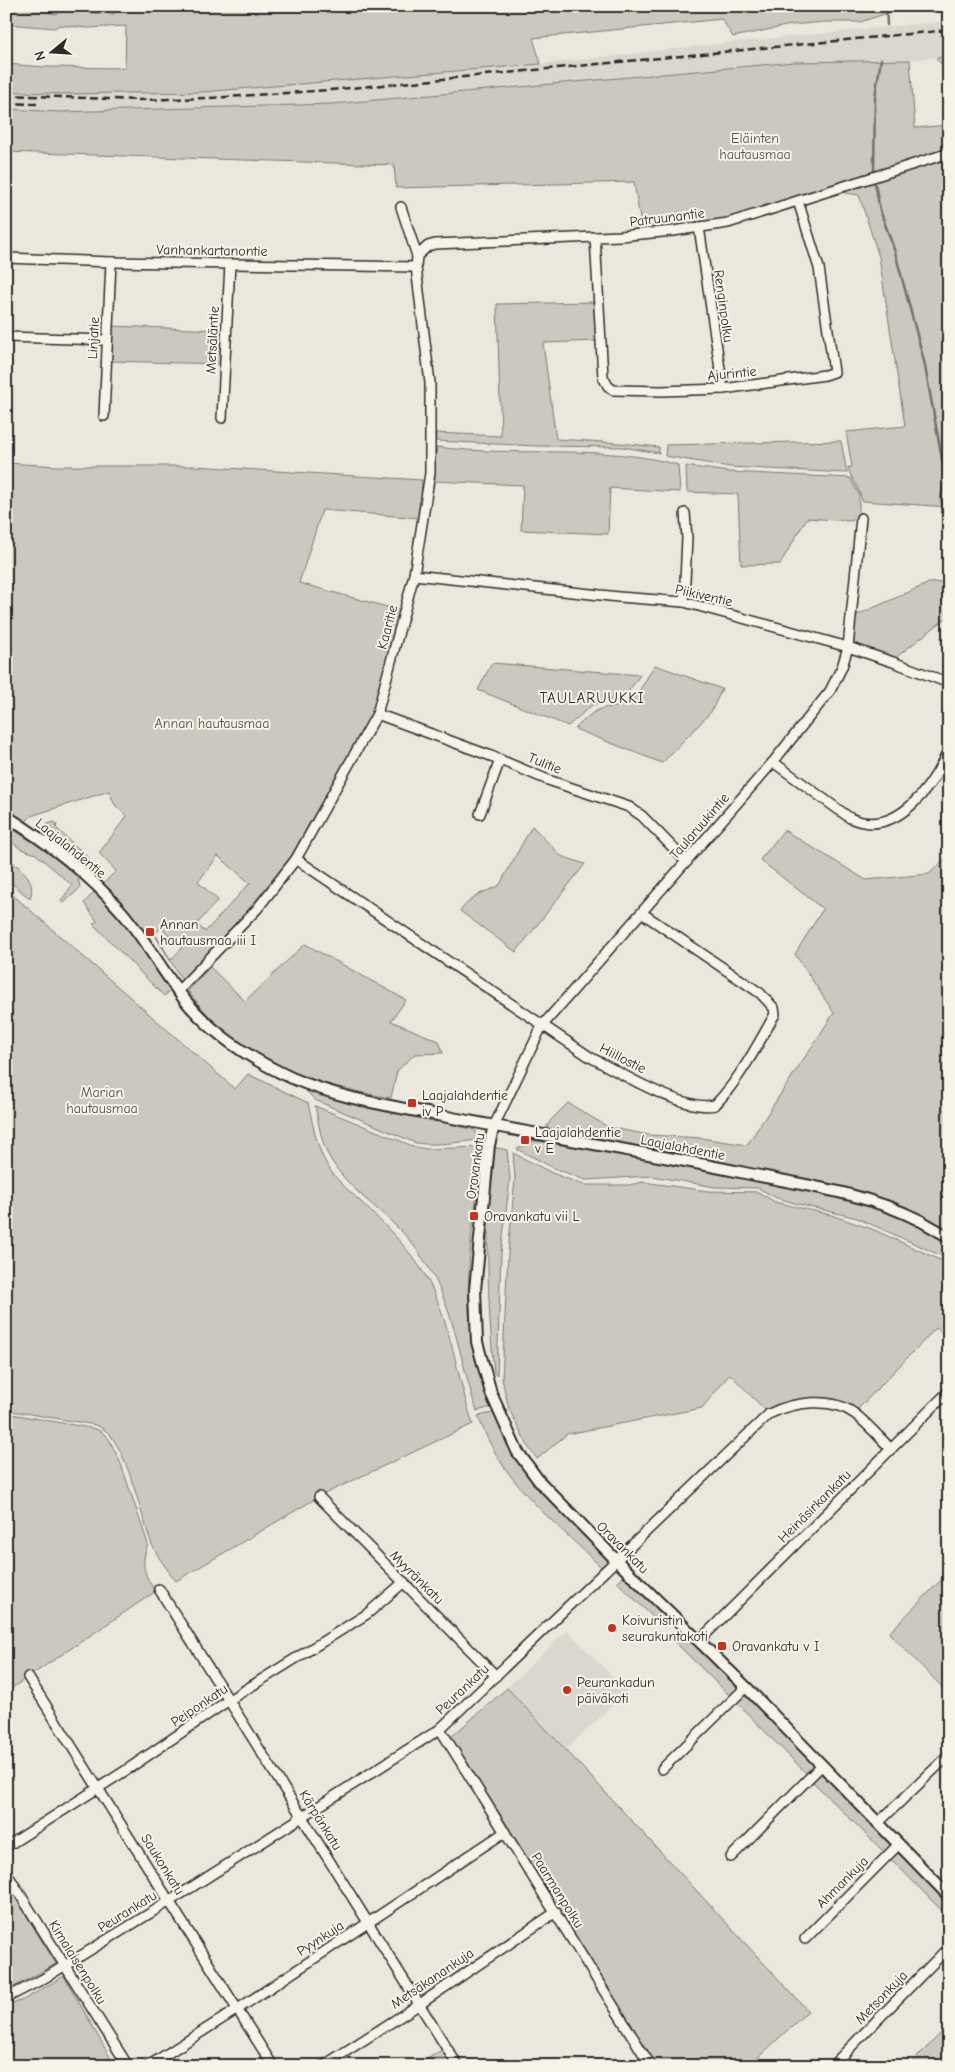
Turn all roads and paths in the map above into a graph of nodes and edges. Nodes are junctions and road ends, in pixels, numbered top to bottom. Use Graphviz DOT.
graph roads {
  1 [pos="949,153"];
  2 [pos="798,201"];
  3 [pos="401,207"];
  4 [pos="699,227"];
  5 [pos="595,238"];
  6 [pos="417,256"];
  7 [pos="6,258"];
  8 [pos="111,262"];
  9 [pos="230,264"];
  10 [pos="416,267"];
  11 [pos="6,336"];
  12 [pos="106,340"];
  13 [pos="723,389"];
  14 [pos="104,416"];
  15 [pos="222,418"];
  16 [pos="685,513"];
  17 [pos="861,518"];
  18 [pos="414,575"];
  19 [pos="684,602"];
  20 [pos="848,647"];
  21 [pos="949,683"];
  22 [pos="377,714"];
  23 [pos="949,749"];
  24 [pos="500,760"];
  25 [pos="773,762"];
  26 [pos="480,814"];
  27 [pos="6,816"];
  28 [pos="296,860"];
  29 [pos="687,862"];
  30 [pos="642,913"];
  31 [pos="178,991"];
  32 [pos="542,1026"];
  33 [pos="494,1126"];
  34 [pos="949,1237"];
  35 [pos="949,1392"];
  36 [pos="891,1449"];
  37 [pos="318,1497"];
  38 [pos="617,1561"];
  39 [pos="404,1582"];
  40 [pos="159,1589"];
  41 [pos="699,1641"];
  42 [pos="496,1676"];
  43 [pos="28,1677"];
  44 [pos="746,1687"];
  45 [pos="229,1700"];
  46 [pos="440,1729"];
  47 [pos="949,1755"];
  48 [pos="822,1765"];
  49 [pos="662,1769"];
  50 [pos="98,1788"];
  51 [pos="302,1816"];
  52 [pos="878,1823"];
  53 [pos="505,1832"];
  54 [pos="899,1844"];
  55 [pos="6,1847"];
  56 [pos="731,1857"];
  57 [pos="6,1872"];
  58 [pos="949,1896"];
  59 [pos="170,1901"];
  60 [pos="556,1912"];
  61 [pos="369,1922"];
  62 [pos="805,1939"];
  63 [pos="949,1947"];
  64 [pos="64,1966"];
  65 [pos="6,1998"];
  66 [pos="420,2004"];
  67 [pos="237,2009"];
  68 [pos="128,2066"];
  69 [pos="148,2066"];
  70 [pos="273,2066"];
  71 [pos="323,2066"];
  72 [pos="458,2066"];
  73 [pos="651,2066"];
  74 [pos="832,2066"];
  1 -- 2 [label="street, Patruunantie"];
  2 -- 4 [label="street, Patruunantie"];
  2 -- 13 [label="street, Ajurintie"];
  3 -- 6 [label="street, Kaaritie"];
  4 -- 5 [label="street, Patruunantie"];
  4 -- 13 [label="street, Renginpolku"];
  5 -- 6 [label="street, Patruunantie"];
  5 -- 13 [label="street, Ajurintie"];
  6 -- 10 [label="street, Kaaritie"];
  7 -- 8 [label="street, Vanhankartanontie"];
  8 -- 9 [label="street, Vanhankartanontie"];
  8 -- 12 [label="street, Linjatie"];
  9 -- 10 [label="street, Vanhankartanontie"];
  9 -- 15 [label="street, Metsäläntie"];
  10 -- 18 [label="street, Kaaritie"];
  11 -- 12 [label="street"];
  12 -- 14 [label="street, Linjatie"];
  16 -- 19 [label="street"];
  17 -- 20 [label="street, Taularuukintie"];
  18 -- 19 [label="street, Piikiventie"];
  18 -- 22 [label="street, Kaaritie"];
  19 -- 20 [label="street, Piikiventie"];
  20 -- 21 [label="street, Piikiventie"];
  20 -- 25 [label="street, Taularuukintie"];
  22 -- 24 [label="street, Tulitie"];
  22 -- 28 [label="street, Kaaritie"];
  23 -- 25 [label="street"];
  24 -- 26 [label="street"];
  24 -- 29 [label="street, Tulitie"];
  25 -- 29 [label="street, Taularuukintie"];
  27 -- 31 [label="street, Laajalahdentie"];
  28 -- 31 [label="street, Kaaritie"];
  28 -- 32 [label="street, Hiillostie"];
  29 -- 30 [label="street, Taularuukintie"];
  30 -- 32 [label="street, Taularuukintie"];
  30 -- 32 [label="street, Hiillostie"];
  31 -- 33 [label="street, Laajalahdentie"];
  32 -- 33 [label="street, Taularuukintie"];
  33 -- 34 [label="street, Laajalahdentie"];
  33 -- 38 [label="street, Oravankatu"];
  35 -- 36 [label="street, Heinäsirkankatu"];
  36 -- 38 [label="street, Peurankatu"];
  36 -- 41 [label="street, Heinäsirkankatu"];
  37 -- 39 [label="street, Myyränkatu"];
  38 -- 41 [label="street, Oravankatu"];
  38 -- 42 [label="street, Peurankatu"];
  39 -- 42 [label="street, Myyränkatu"];
  39 -- 45 [label="street, Peiponkatu"];
  40 -- 45 [label="street, Kärpänkatu"];
  41 -- 44 [label="street, Oravankatu"];
  42 -- 46 [label="street, Peurankatu"];
  43 -- 50 [label="street, Saukonkatu"];
  44 -- 48 [label="street, Oravankatu"];
  44 -- 49 [label="street"];
  45 -- 50 [label="street, Peiponkatu"];
  45 -- 51 [label="street, Kärpänkatu"];
  46 -- 51 [label="street, Peurankatu"];
  46 -- 53 [label="street, Paarmanpolku"];
  47 -- 52 [label="street"];
  48 -- 52 [label="street, Oravankatu"];
  48 -- 56 [label="street"];
  50 -- 55 [label="street, Peiponkatu"];
  50 -- 59 [label="street, Saukonkatu"];
  51 -- 59 [label="street, Peurankatu"];
  51 -- 61 [label="street, Kärpänkatu"];
  52 -- 54 [label="street, Oravankatu"];
  53 -- 60 [label="street, Paarmanpolku"];
  53 -- 61 [label="street, Pyynkuja"];
  54 -- 58 [label="street, Oravankatu"];
  54 -- 62 [label="street, Ahmankuja"];
  57 -- 64 [label="street, Kimalaisenpolku"];
  59 -- 64 [label="street, Peurankatu"];
  59 -- 67 [label="street, Saukonkatu"];
  60 -- 66 [label="street, Metsäkanankuja"];
  60 -- 73 [label="street, Paarmanpolku"];
  61 -- 66 [label="street, Kärpänkatu"];
  61 -- 67 [label="street, Pyynkuja"];
  63 -- 74 [label="street, Metsonkuja"];
  64 -- 65 [label="street, Peurankatu"];
  64 -- 68 [label="street, Kimalaisenpolku"];
  66 -- 71 [label="street, Metsäkanankuja"];
  66 -- 72 [label="street, Kärpänkatu"];
  67 -- 69 [label="street, Pyynkuja"];
  67 -- 70 [label="street, Saukonkatu"];
}
